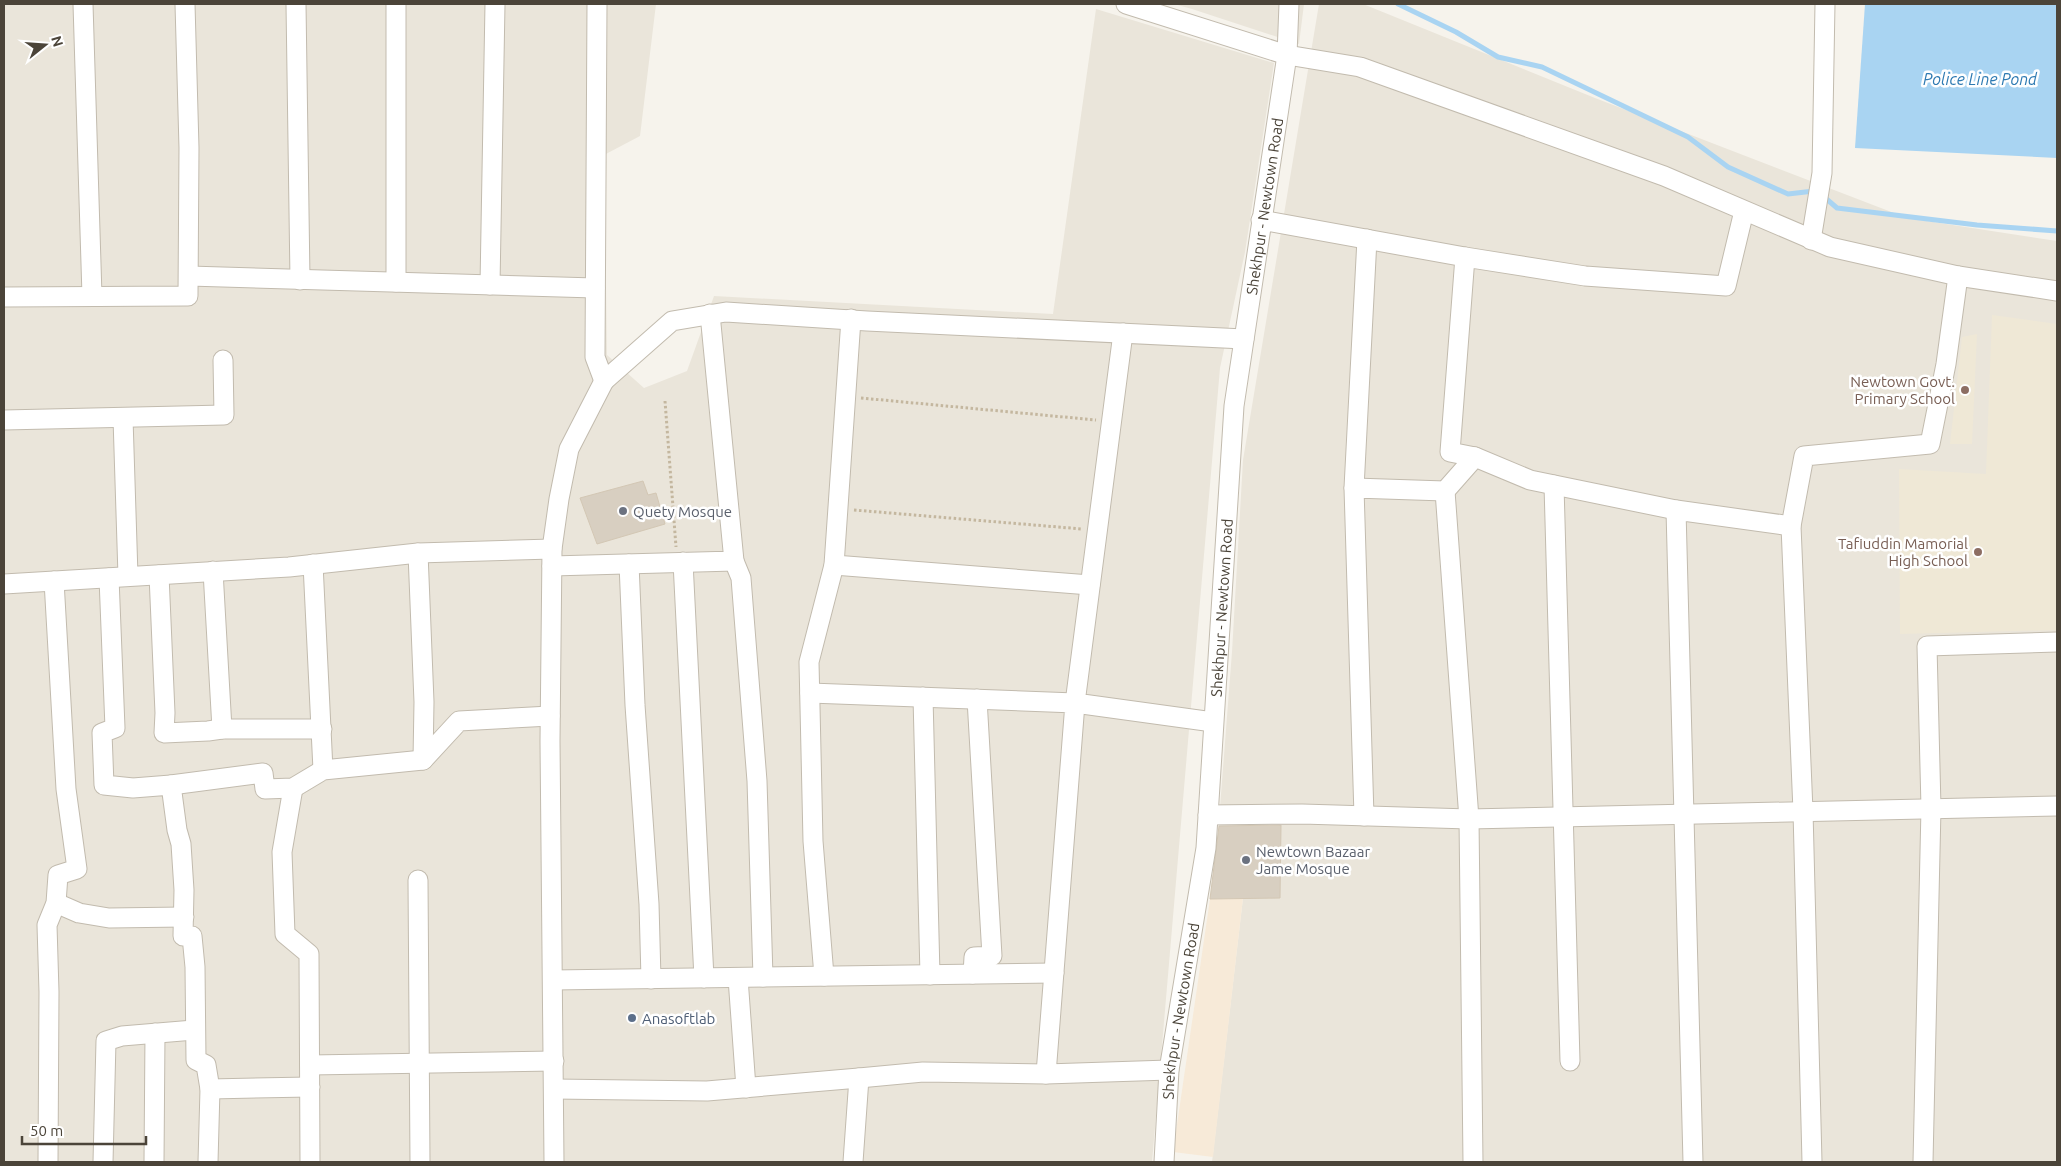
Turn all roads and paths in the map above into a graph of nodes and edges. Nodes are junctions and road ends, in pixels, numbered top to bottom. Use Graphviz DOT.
graph roads {
  1 [pos="82,4"];
  2 [pos="185,4"];
  3 [pos="296,4"];
  4 [pos="396,4"];
  5 [pos="495,4"];
  6 [pos="597,4"];
  7 [pos="1126,4"];
  8 [pos="1289,4"];
  9 [pos="1825,4"];
  10 [pos="1287,55"];
  11 [pos="1744,211"];
  12 [pos="1261,220"];
  13 [pos="1367,239"];
  14 [pos="1811,240"];
  15 [pos="1465,257"];
  16 [pos="188,276"];
  17 [pos="1958,276"];
  18 [pos="300,280"];
  19 [pos="396,282"];
  20 [pos="490,285"];
  21 [pos="595,288"];
  22 [pos="2057,291"];
  23 [pos="92,296"];
  24 [pos="4,297"];
  25 [pos="710,314"];
  26 [pos="851,319"];
  27 [pos="1123,333"];
  28 [pos="1244,339"];
  29 [pos="223,360"];
  30 [pos="604,381"];
  31 [pos="845,396"];
  32 [pos="665,401"];
  33 [pos="122,418"];
  34 [pos="4,420"];
  35 [pos="1112,422"];
  36 [pos="1475,457"];
  37 [pos="1554,485"];
  38 [pos="1354,488"];
  39 [pos="1446,491"];
  40 [pos="838,509"];
  41 [pos="1676,510"];
  42 [pos="1791,526"];
  43 [pos="1098,530"];
  44 [pos="418,553"];
  45 [pos="552,558"];
  46 [pos="734,561"];
  47 [pos="680,562"];
  48 [pos="313,564"];
  49 [pos="629,564"];
  50 [pos="834,565"];
  51 [pos="213,571"];
  52 [pos="159,574"];
  53 [pos="128,576"];
  54 [pos="109,578"];
  55 [pos="54,581"];
  56 [pos="4,584"];
  57 [pos="1090,585"];
  58 [pos="2057,642"];
  59 [pos="810,693"];
  60 [pos="923,697"];
  61 [pos="977,699"];
  62 [pos="1075,703"];
  63 [pos="550,716"];
  64 [pos="1213,722"];
  65 [pos="222,729"];
  66 [pos="322,729"];
  67 [pos="423,760"];
  68 [pos="324,770"];
  69 [pos="171,785"];
  70 [pos="293,788"];
  71 [pos="2057,806"];
  72 [pos="1931,808"];
  73 [pos="1803,811"];
  74 [pos="1208,814"];
  75 [pos="1685,814"];
  76 [pos="1364,816"];
  77 [pos="1564,817"];
  78 [pos="1469,819"];
  79 [pos="418,880"];
  80 [pos="56,903"];
  81 [pos="184,917"];
  82 [pos="1054,973"];
  83 [pos="973,974"];
  84 [pos="930,975"];
  85 [pos="824,976"];
  86 [pos="704,978"];
  87 [pos="738,978"];
  88 [pos="763,978"];
  89 [pos="651,979"];
  90 [pos="552,980"];
  91 [pos="194,1030"];
  92 [pos="155,1033"];
  93 [pos="554,1061"];
  94 [pos="1570,1061"];
  95 [pos="418,1063"];
  96 [pos="310,1065"];
  97 [pos="1169,1070"];
  98 [pos="1046,1074"];
  99 [pos="859,1078"];
  100 [pos="310,1087"];
  101 [pos="554,1088"];
  102 [pos="746,1088"];
  103 [pos="210,1090"];
  104 [pos="48,1162"];
  105 [pos="103,1162"];
  106 [pos="154,1162"];
  107 [pos="208,1162"];
  108 [pos="310,1162"];
  109 [pos="420,1162"];
  110 [pos="554,1162"];
  111 [pos="853,1162"];
  112 [pos="1164,1162"];
  113 [pos="1473,1162"];
  114 [pos="1693,1162"];
  115 [pos="1812,1162"];
  116 [pos="1923,1162"];
  1 -- 23 [label="street"];
  2 -- 16 [label="street"];
  3 -- 18 [label="street"];
  4 -- 19 [label="street"];
  5 -- 20 [label="street"];
  6 -- 21 [label="street"];
  7 -- 10 [label="street"];
  8 -- 10 [label="street, Shekhpur - Newtown Road"];
  9 -- 14 [label="street"];
  10 -- 11 [label="street"];
  10 -- 12 [label="street, Shekhpur - Newtown Road"];
  11 -- 14 [label="street"];
  11 -- 15 [label="street"];
  12 -- 13 [label="street"];
  12 -- 28 [label="street, Shekhpur - Newtown Road"];
  13 -- 15 [label="street"];
  13 -- 38 [label="street"];
  14 -- 17 [label="street"];
  15 -- 36 [label="street"];
  16 -- 18 [label="street"];
  16 -- 23 [label="street"];
  17 -- 22 [label="street"];
  17 -- 42 [label="street"];
  18 -- 19 [label="street"];
  19 -- 20 [label="street"];
  20 -- 21 [label="street"];
  21 -- 30 [label="street"];
  23 -- 24 [label="street"];
  25 -- 26 [label="street"];
  25 -- 30 [label="street"];
  25 -- 46 [label="street"];
  26 -- 27 [label="street"];
  26 -- 31 [label="street"];
  27 -- 28 [label="street"];
  27 -- 35 [label="street"];
  28 -- 64 [label="street, Shekhpur - Newtown Road"];
  29 -- 33 [label="street"];
  30 -- 45 [label="street"];
  31 -- 35 [label="path"];
  31 -- 40 [label="street"];
  32 -- 47 [label="path"];
  33 -- 34 [label="street"];
  33 -- 53 [label="street"];
  35 -- 43 [label="street"];
  36 -- 37 [label="street"];
  36 -- 39 [label="street"];
  37 -- 41 [label="street"];
  37 -- 77 [label="street"];
  38 -- 39 [label="street"];
  38 -- 76 [label="street"];
  39 -- 78 [label="street"];
  40 -- 43 [label="path"];
  40 -- 50 [label="street"];
  41 -- 42 [label="street"];
  41 -- 75 [label="street"];
  42 -- 73 [label="street"];
  43 -- 57 [label="street"];
  44 -- 45 [label="street"];
  44 -- 48 [label="street"];
  44 -- 67 [label="street"];
  45 -- 49 [label="street"];
  45 -- 63 [label="street"];
  46 -- 47 [label="street"];
  46 -- 88 [label="street"];
  47 -- 49 [label="street"];
  47 -- 86 [label="street"];
  48 -- 51 [label="street"];
  48 -- 66 [label="street"];
  49 -- 89 [label="street"];
  50 -- 57 [label="street"];
  50 -- 59 [label="street"];
  51 -- 52 [label="street"];
  51 -- 65 [label="street"];
  52 -- 53 [label="street"];
  52 -- 65 [label="street"];
  53 -- 54 [label="street"];
  54 -- 55 [label="street"];
  54 -- 69 [label="street"];
  55 -- 56 [label="street"];
  55 -- 80 [label="street"];
  57 -- 62 [label="street"];
  58 -- 72 [label="street"];
  59 -- 60 [label="street"];
  59 -- 85 [label="street"];
  60 -- 61 [label="street"];
  60 -- 84 [label="street"];
  61 -- 62 [label="street"];
  61 -- 83 [label="street"];
  62 -- 64 [label="street"];
  62 -- 82 [label="street"];
  63 -- 67 [label="street"];
  63 -- 90 [label="street"];
  64 -- 74 [label="street, Shekhpur - Newtown Road"];
  65 -- 66 [label="street"];
  66 -- 68 [label="street"];
  67 -- 68 [label="street"];
  68 -- 70 [label="street"];
  69 -- 70 [label="street"];
  69 -- 81 [label="street"];
  70 -- 96 [label="street"];
  71 -- 72 [label="street"];
  72 -- 73 [label="street"];
  72 -- 116 [label="street"];
  73 -- 75 [label="street"];
  73 -- 115 [label="street"];
  74 -- 76 [label="street"];
  74 -- 97 [label="street, Shekhpur - Newtown Road"];
  75 -- 77 [label="street"];
  75 -- 114 [label="street"];
  76 -- 78 [label="street"];
  77 -- 78 [label="street"];
  77 -- 94 [label="street"];
  78 -- 113 [label="street"];
  79 -- 95 [label="street"];
  80 -- 81 [label="street"];
  80 -- 104 [label="street"];
  81 -- 91 [label="street"];
  82 -- 83 [label="street"];
  82 -- 98 [label="street"];
  83 -- 84 [label="street"];
  84 -- 85 [label="street"];
  85 -- 88 [label="street"];
  86 -- 87 [label="street"];
  86 -- 89 [label="street"];
  87 -- 88 [label="street"];
  87 -- 102 [label="street"];
  89 -- 90 [label="street"];
  90 -- 93 [label="street"];
  91 -- 92 [label="street"];
  91 -- 103 [label="street"];
  92 -- 105 [label="street"];
  92 -- 106 [label="street"];
  93 -- 95 [label="street"];
  93 -- 101 [label="street"];
  95 -- 96 [label="street"];
  95 -- 109 [label="street"];
  96 -- 100 [label="street"];
  97 -- 98 [label="street"];
  97 -- 112 [label="street, Shekhpur - Newtown Road"];
  98 -- 99 [label="street"];
  99 -- 102 [label="street"];
  99 -- 111 [label="street"];
  100 -- 103 [label="street"];
  100 -- 108 [label="street"];
  101 -- 102 [label="street"];
  101 -- 110 [label="street"];
  103 -- 107 [label="street"];
}
